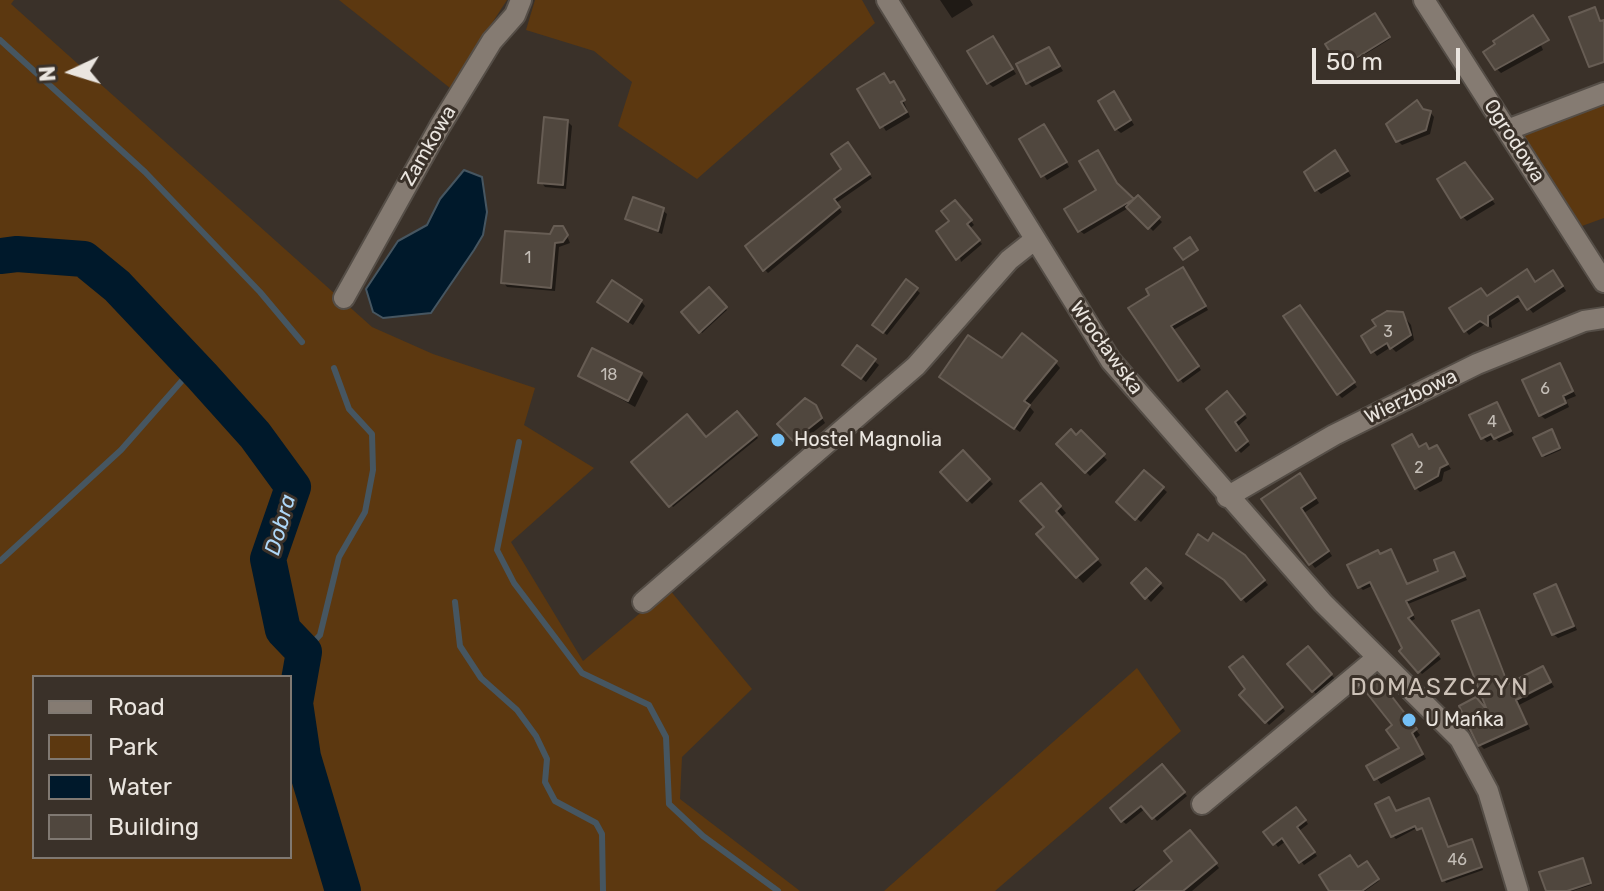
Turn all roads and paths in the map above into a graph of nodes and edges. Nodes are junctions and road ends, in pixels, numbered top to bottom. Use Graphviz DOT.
graph roads {
  1 [pos="521,0"];
  2 [pos="887,0"];
  3 [pos="1424,0"];
  4 [pos="1604,93"];
  5 [pos="1507,130"];
  6 [pos="1033,241"];
  7 [pos="1604,282"];
  8 [pos="344,298"];
  9 [pos="1604,318"];
  10 [pos="1227,497"];
  11 [pos="643,602"];
  12 [pos="1377,658"];
  13 [pos="1202,804"];
  14 [pos="1518,891"];
  1 -- 8 [label="street, Zamkowa"];
  2 -- 6 [label="street, Wrocławska"];
  3 -- 5 [label="street, Ogrodowa"];
  4 -- 5 [label="street"];
  5 -- 7 [label="street, Ogrodowa"];
  6 -- 10 [label="street, Wrocławska"];
  6 -- 11 [label="street"];
  9 -- 10 [label="street, Wierzbowa"];
  10 -- 12 [label="street, Wrocławska"];
  12 -- 13 [label="street"];
  12 -- 14 [label="street, Wrocławska"];
}
